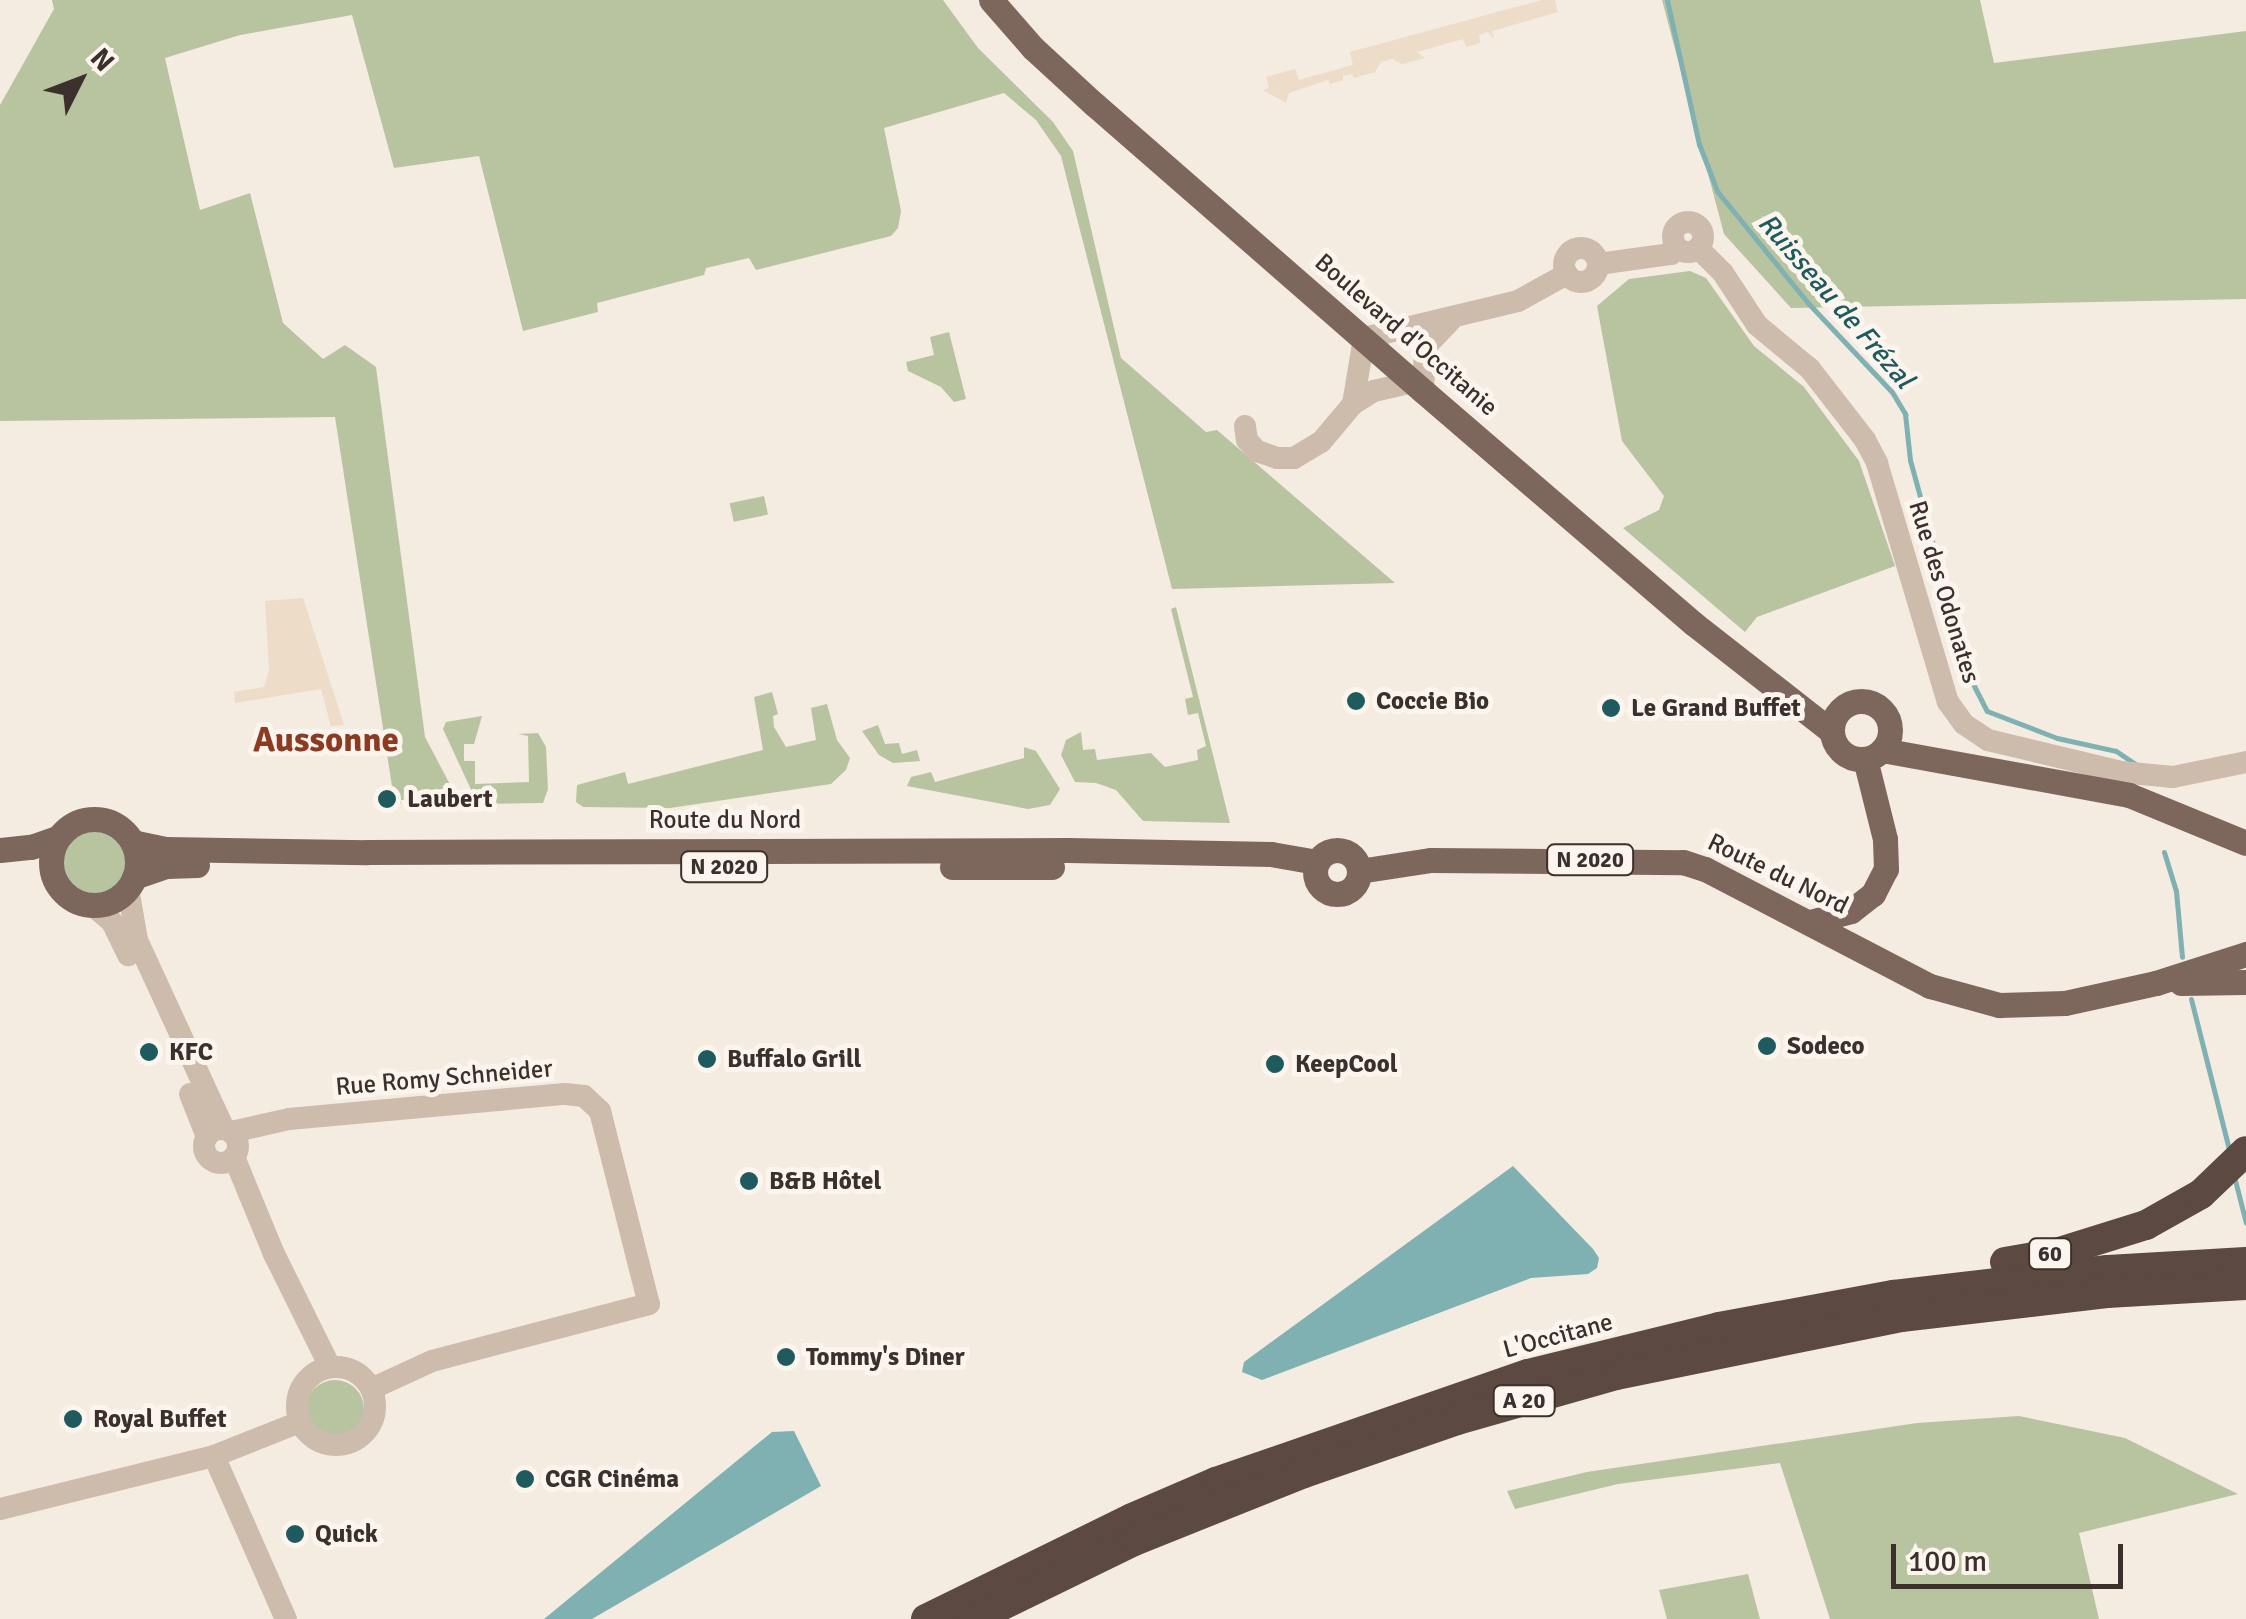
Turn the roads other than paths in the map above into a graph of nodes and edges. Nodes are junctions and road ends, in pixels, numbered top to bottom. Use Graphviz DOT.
graph roads {
  1 [pos="992,0"];
  2 [pos="1450,321"];
  3 [pos="1364,338"];
  4 [pos="1418,386"];
  5 [pos="1353,404"];
  6 [pos="1245,426"];
  7 [pos="1836,721"];
  8 [pos="1879,745"];
  9 [pos="2246,762"];
  10 [pos="57,838"];
  11 [pos="2234,838"];
  12 [pos="132,842"];
  13 [pos="0,850"];
  14 [pos="2246,858"];
  15 [pos="0,863"];
  16 [pos="1316,868"];
  17 [pos="54,878"];
  18 [pos="131,882"];
  19 [pos="92,905"];
  20 [pos="1810,922"];
  21 [pos="2246,954"];
  22 [pos="2246,982"];
  23 [pos="2156,984"];
  24 [pos="226,1144"];
  25 [pos="2246,1151"];
  26 [pos="2246,1262"];
  27 [pos="2246,1285"];
  28 [pos="2107,1293"];
  29 [pos="2246,1297"];
  30 [pos="1831,1306"];
  31 [pos="321,1371"];
  32 [pos="371,1389"];
  33 [pos="300,1422"];
  34 [pos="214,1456"];
  35 [pos="0,1509"];
  36 [pos="286,1619"];
  37 [pos="926,1619"];
  38 [pos="974,1619"];
  1 -- 3 [label="main road, Boulevard d'Occitanie"];
  2 -- 3 [label="street"];
  2 -- 4 [label="street"];
  2 -- 9 [label="street, Rue des Odonates"];
  3 -- 4 [label="main road, Boulevard d'Occitanie"];
  3 -- 5 [label="street"];
  4 -- 5 [label="street"];
  4 -- 7 [label="main road, Boulevard d'Occitanie"];
  5 -- 6 [label="street"];
  7 -- 8 [label="main road, Boulevard d'Occitanie"];
  7 -- 8 [label="main road, Boulevard d'Occitanie"];
  8 -- 11 [label="main road, Boulevard d'Occitanie"];
  8 -- 20 [label="main road"];
  10 -- 12 [label="main road"];
  10 -- 13 [label="main road"];
  10 -- 17 [label="main road"];
  11 -- 14 [label="main road, Boulevard d'Occitanie"];
  12 -- 16 [label="main road, Route du Nord / N 2020"];
  12 -- 18 [label="main road"];
  15 -- 17 [label="main road"];
  16 -- 18 [label="main road, Route du Nord / N 2020"];
  16 -- 20 [label="main road, Route du Nord / N 2020"];
  17 -- 19 [label="main road"];
  18 -- 19 [label="main road"];
  18 -- 24 [label="street"];
  19 -- 24 [label="street"];
  20 -- 23 [label="main road, Route du Nord / N 2020"];
  21 -- 23 [label="main road, Route du Nord / N 2020"];
  22 -- 23 [label="main road, Route du Nord / N 2020"];
  24 -- 31 [label="street"];
  24 -- 32 [label="street, Rue Romy Schneider"];
  25 -- 30 [label="highway, 60"];
  26 -- 30 [label="highway, L'Occitane / A 20"];
  27 -- 28 [label="highway, L'Occitane / A 20"];
  28 -- 29 [label="highway"];
  28 -- 38 [label="highway, L'Occitane / A 20"];
  30 -- 37 [label="highway, L'Occitane / A 20"];
  31 -- 32 [label="street"];
  31 -- 33 [label="street"];
  32 -- 33 [label="street"];
  33 -- 34 [label="street"];
  34 -- 35 [label="street"];
  34 -- 36 [label="street"];
}
